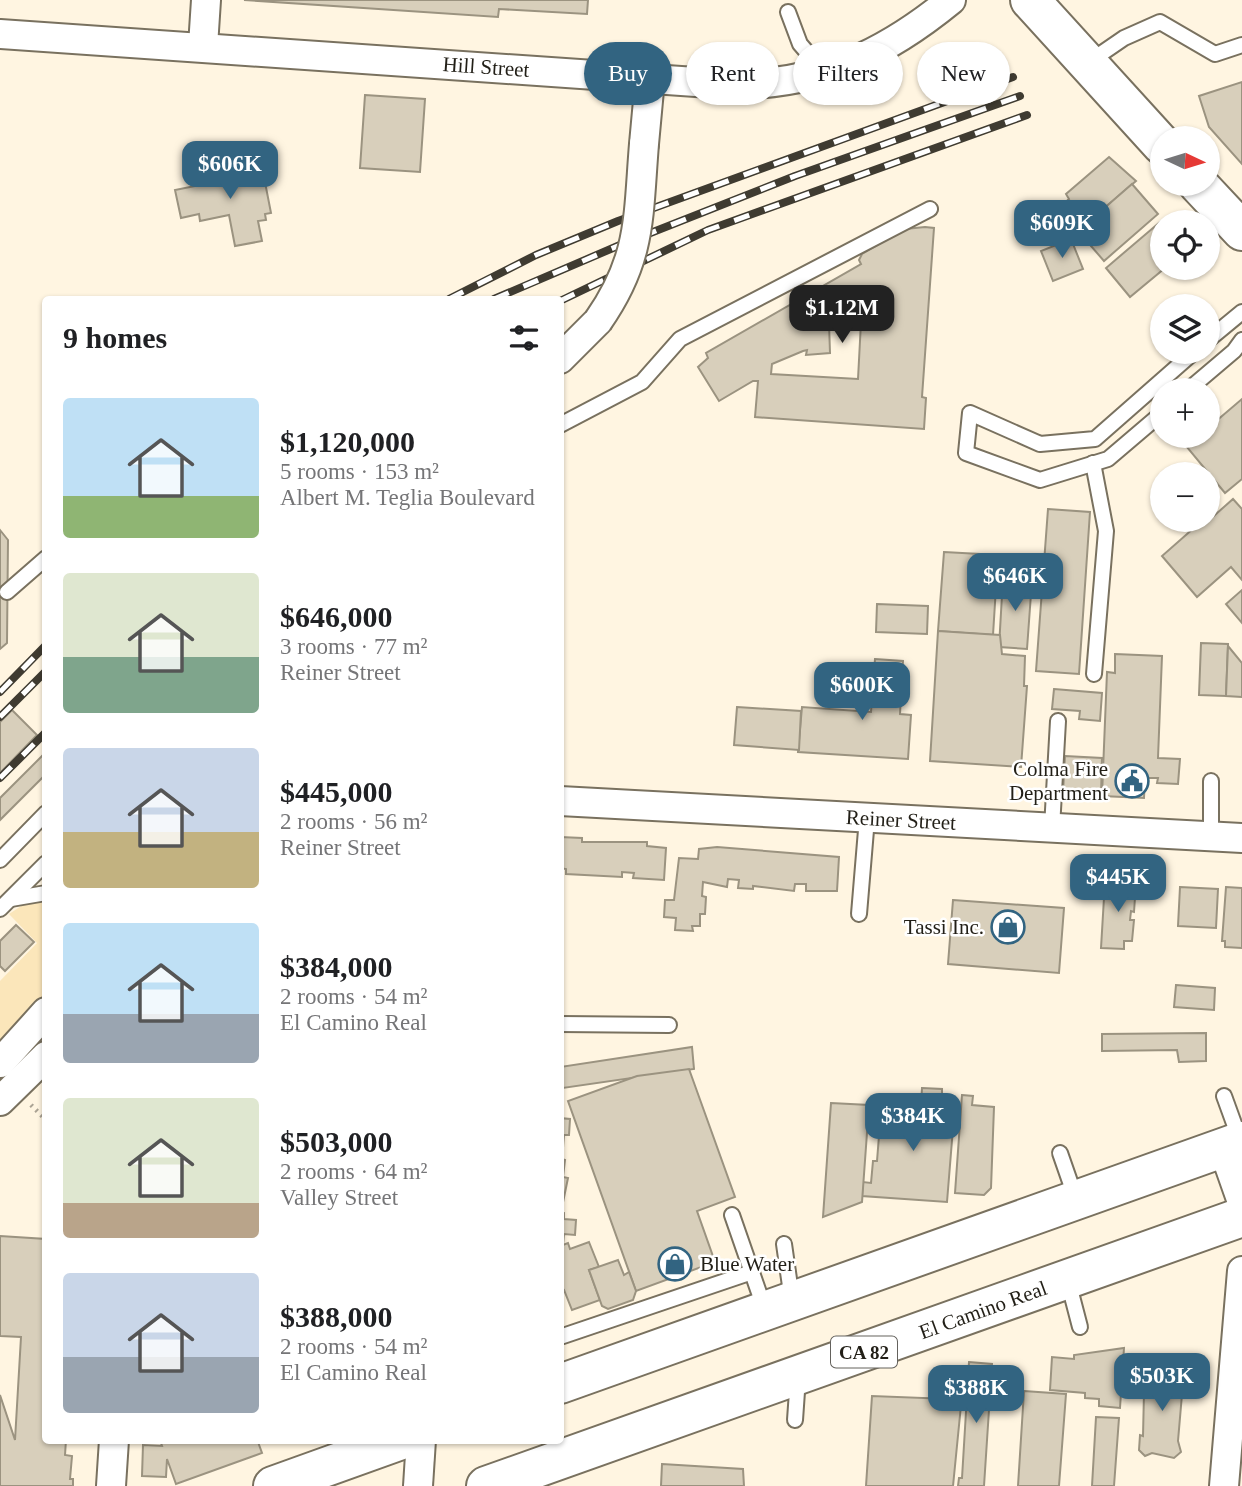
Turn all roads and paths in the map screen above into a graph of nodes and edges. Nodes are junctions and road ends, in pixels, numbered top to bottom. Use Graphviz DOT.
graph roads {
  1 [pos="206,0"];
  2 [pos="951,0"];
  3 [pos="1030,0"];
  4 [pos="788,12"];
  5 [pos="0,34"];
  6 [pos="799,42"];
  7 [pos="893,42"];
  8 [pos="1242,45"];
  9 [pos="203,46"];
  10 [pos="1086,63"];
  11 [pos="584,74"];
  12 [pos="672,80"];
  13 [pos="793,81"];
  14 [pos="648,105"];
  15 [pos="1150,132"];
  16 [pos="1209,196"];
  17 [pos="930,209"];
  18 [pos="1242,231"];
  19 [pos="1242,312"];
  20 [pos="1220,330"];
  21 [pos="1242,340"];
  22 [pos="564,355"];
  23 [pos="1180,364"];
  24 [pos="1202,378"];
  25 [pos="564,423"];
  26 [pos="1150,423"];
  27 [pos="1093,463"];
  28 [pos="42,561"];
  29 [pos="7,592"];
  30 [pos="1094,674"];
  31 [pos="1058,721"];
  32 [pos="1211,780"];
  33 [pos="564,801"];
  34 [pos="42,817"];
  35 [pos="867,818"];
  36 [pos="1052,828"];
  37 [pos="1210,836"];
  38 [pos="1242,838"];
  39 [pos="0,860"];
  40 [pos="42,867"];
  41 [pos="42,894"];
  42 [pos="5,904"];
  43 [pos="859,914"];
  44 [pos="42,1016"];
  45 [pos="564,1024"];
  46 [pos="669,1025"];
  47 [pos="42,1060"];
  48 [pos="0,1063"];
  49 [pos="1224,1096"];
  50 [pos="0,1101"];
  51 [pos="1235,1144"];
  52 [pos="1060,1153"];
  53 [pos="1077,1200"];
  54 [pos="1242,1202"];
  55 [pos="732,1214"];
  56 [pos="1242,1217"];
  57 [pos="784,1244"];
  58 [pos="1242,1271"];
  59 [pos="752,1272"];
  60 [pos="1068,1280"];
  61 [pos="779,1306"];
  62 [pos="1240,1321"];
  63 [pos="1080,1327"];
  64 [pos="564,1336"];
  65 [pos="798,1375"];
  66 [pos="564,1383"];
  67 [pos="795,1420"];
  68 [pos="114,1444"];
  69 [pos="390,1444"];
  70 [pos="421,1444"];
  71 [pos="111,1486"];
  72 [pos="273,1486"];
  73 [pos="418,1486"];
  74 [pos="486,1486"];
  75 [pos="1224,1486"];
  1 -- 9 [label="street"];
  2 -- 7 [label="street, Hill Street"];
  3 -- 10 [label="main road"];
  4 -- 6 [label="lane"];
  5 -- 9 [label="street, Hill Street"];
  8 -- 10 [label="lane"];
  9 -- 11 [label="street, Hill Street"];
  10 -- 15 [label="main road"];
  12 -- 13 [label="street, Hill Street"];
  14 -- 22 [label="street, bridge"];
  16 -- 18 [label="main road"];
  17 -- 25 [label="lane"];
  19 -- 20 [label="lane"];
  21 -- 24 [label="lane"];
  23 -- 27 [label="lane"];
  26 -- 27 [label="lane"];
  27 -- 30 [label="lane"];
  28 -- 29 [label="lane"];
  31 -- 36 [label="lane"];
  32 -- 37 [label="lane"];
  33 -- 35 [label="street, Reiner Street"];
  34 -- 39 [label="lane"];
  35 -- 36 [label="street, Reiner Street"];
  35 -- 43 [label="lane"];
  36 -- 37 [label="street, Reiner Street"];
  37 -- 38 [label="street, Reiner Street"];
  40 -- 42 [label="lane"];
  41 -- 42 [label="lane"];
  44 -- 48 [label="street"];
  45 -- 46 [label="lane"];
  47 -- 50 [label="street"];
  49 -- 51 [label="lane"];
  51 -- 53 [label="main road"];
  51 -- 54 [label="street"];
  52 -- 53 [label="lane"];
  53 -- 61 [label="main road"];
  55 -- 59 [label="lane"];
  56 -- 60 [label="main road, El Camino Real / CA 82"];
  57 -- 61 [label="lane"];
  58 -- 62 [label="street"];
  59 -- 61 [label="lane"];
  59 -- 64 [label="lane"];
  60 -- 63 [label="lane"];
  60 -- 65 [label="main road, El Camino Real / CA 82"];
  61 -- 66 [label="main road"];
  62 -- 75 [label="street"];
  65 -- 67 [label="lane"];
  65 -- 74 [label="main road, El Camino Real / CA 82"];
  68 -- 71 [label="street"];
  69 -- 72 [label="main road"];
  70 -- 73 [label="street"];
}
